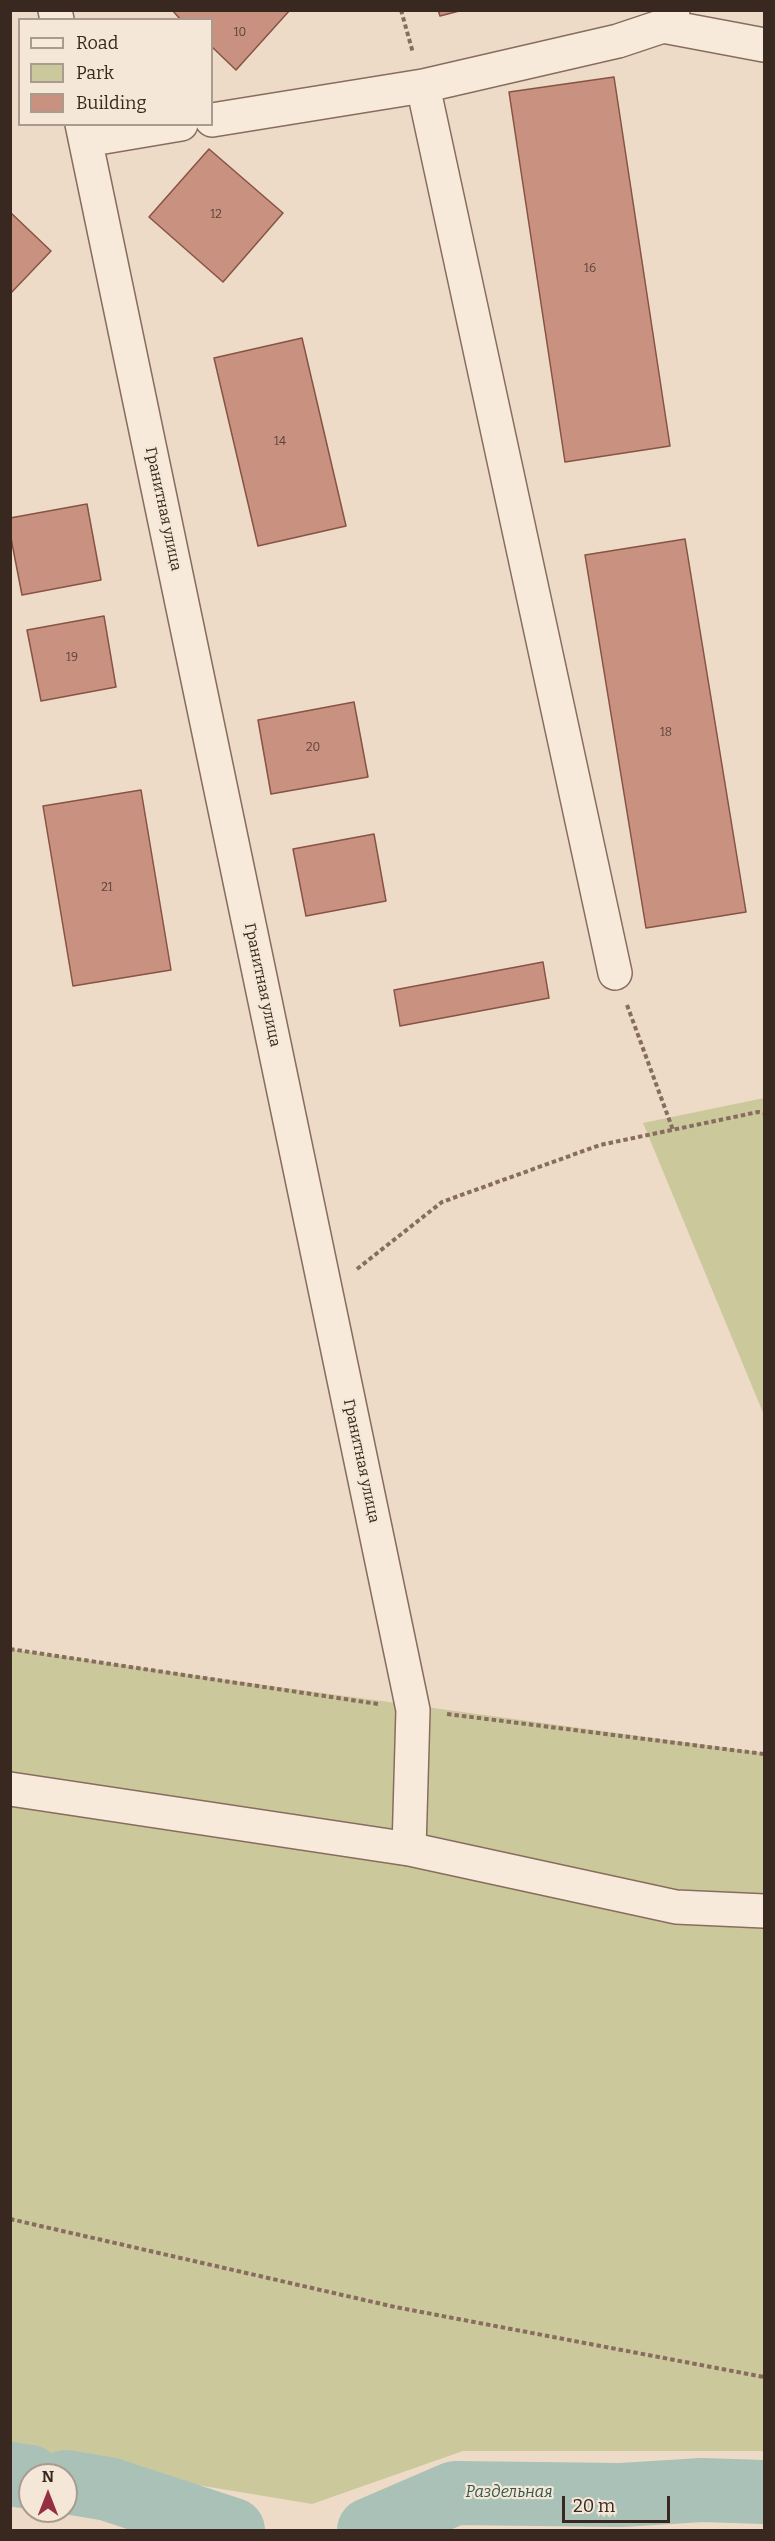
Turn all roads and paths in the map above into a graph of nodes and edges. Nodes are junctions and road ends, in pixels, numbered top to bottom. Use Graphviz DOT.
graph roads {
  1 [pos="400,10"];
  2 [pos="668,18"];
  3 [pos="765,45"];
  4 [pos="423,86"];
  5 [pos="213,120"];
  6 [pos="158,126"];
  7 [pos="84,132"];
  8 [pos="615,973"];
  9 [pos="765,1113"];
  10 [pos="673,1130"];
  11 [pos="326,1294"];
  12 [pos="10,1789"];
  13 [pos="409,1849"];
  14 [pos="765,1911"];
  15 [pos="10,2219"];
  16 [pos="765,2378"];
  1 -- 4 [label="path"];
  2 -- 3 [label="street"];
  2 -- 4 [label="street"];
  4 -- 5 [label="street"];
  4 -- 8 [label="street"];
  6 -- 7 [label="street"];
  7 -- 11 [label="street, Гранитная улица"];
  8 -- 10 [label="path"];
  9 -- 10 [label="path"];
  10 -- 11 [label="path"];
  11 -- 13 [label="street, Гранитная улица"];
  12 -- 13 [label="street"];
  13 -- 14 [label="street"];
  15 -- 16 [label="path"];
}
